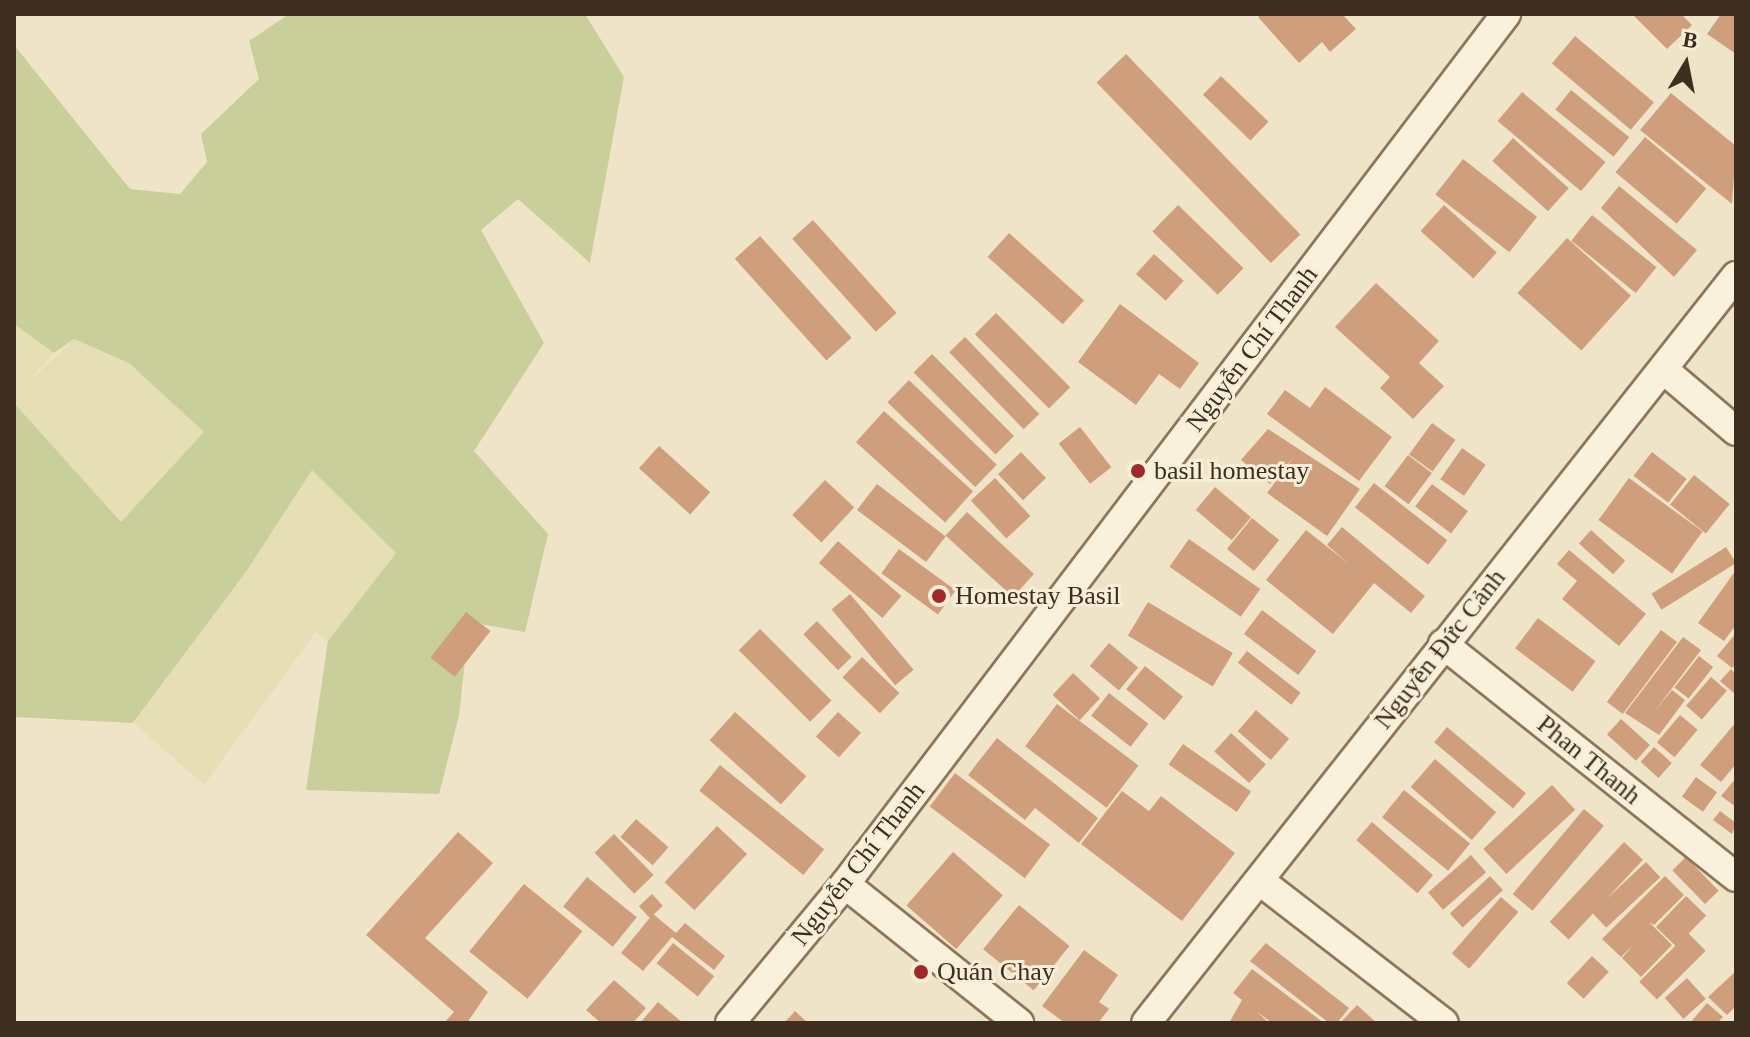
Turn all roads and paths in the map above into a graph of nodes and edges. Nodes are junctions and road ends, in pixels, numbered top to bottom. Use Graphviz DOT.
graph roads {
  1 [pos="1506,14"];
  2 [pos="1736,276"];
  3 [pos="1664,370"];
  4 [pos="1736,431"];
  5 [pos="1443,644"];
  6 [pos="1736,877"];
  7 [pos="1260,881"];
  8 [pos="845,884"];
  9 [pos="730,1023"];
  10 [pos="1019,1023"];
  11 [pos="1146,1023"];
  12 [pos="1444,1023"];
  1 -- 8 [label="street, Nguyễn Chí Thanh"];
  2 -- 3 [label="street, Nguyễn Đức Cảnh"];
  3 -- 4 [label="street"];
  3 -- 5 [label="street, Nguyễn Đức Cảnh"];
  5 -- 6 [label="street, Phan Thanh"];
  5 -- 7 [label="street, Nguyễn Đức Cảnh"];
  7 -- 11 [label="street, Nguyễn Đức Cảnh"];
  7 -- 12 [label="street"];
  8 -- 9 [label="street, Nguyễn Chí Thanh"];
  8 -- 10 [label="street"];
}
